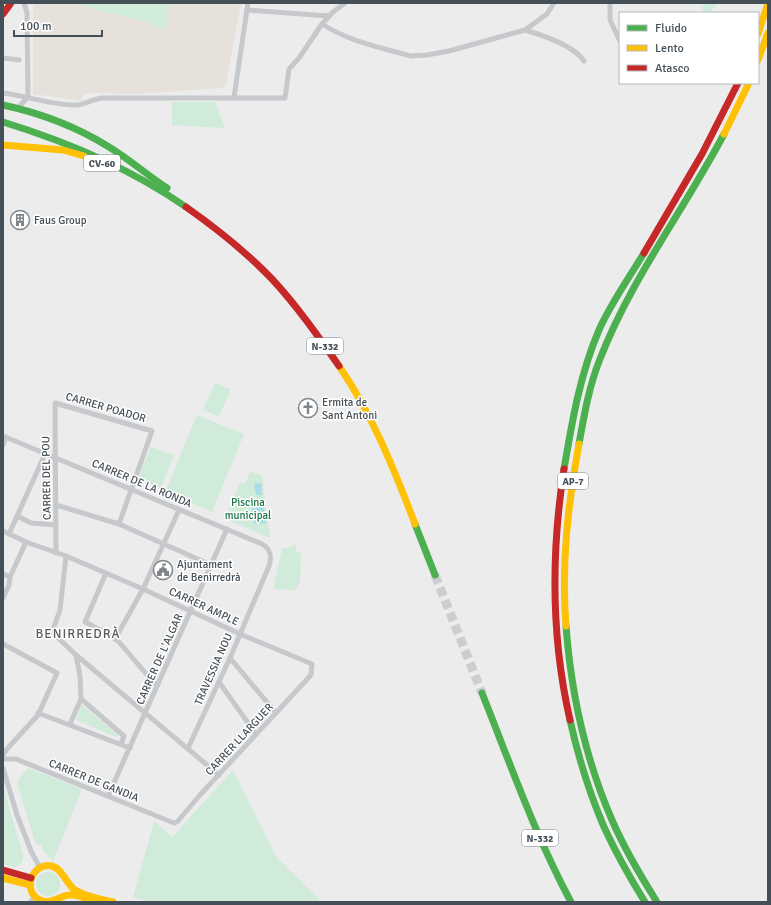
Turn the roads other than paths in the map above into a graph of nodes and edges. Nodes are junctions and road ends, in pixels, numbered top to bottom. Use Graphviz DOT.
graph roads {
  1 [pos="11,3"];
  2 [pos="24,3"];
  3 [pos="248,3"];
  4 [pos="345,3"];
  5 [pos="554,3"];
  6 [pos="610,3"];
  7 [pos="768,3"];
  8 [pos="247,10"];
  9 [pos="3,14"];
  10 [pos="329,16"];
  11 [pos="322,24"];
  12 [pos="525,30"];
  13 [pos="759,31"];
  14 [pos="768,33"];
  15 [pos="619,39"];
  16 [pos="759,57"];
  17 [pos="3,58"];
  18 [pos="19,60"];
  19 [pos="584,61"];
  20 [pos="738,84"];
  21 [pos="749,84"];
  22 [pos="3,93"];
  23 [pos="28,97"];
  24 [pos="234,97"];
  25 [pos="5,105"];
  26 [pos="17,109"];
  27 [pos="3,122"];
  28 [pos="3,145"];
  29 [pos="193,211"];
  30 [pos="204,219"];
  31 [pos="55,403"];
  32 [pos="5,437"];
  33 [pos="3,445"];
  34 [pos="45,454"];
  35 [pos="56,458"];
  36 [pos="130,489"];
  37 [pos="56,505"];
  38 [pos="180,510"];
  39 [pos="18,516"];
  40 [pos="119,524"];
  41 [pos="56,525"];
  42 [pos="227,530"];
  43 [pos="3,531"];
  44 [pos="9,534"];
  45 [pos="26,542"];
  46 [pos="164,544"];
  47 [pos="56,552"];
  48 [pos="270,553"];
  49 [pos="66,556"];
  50 [pos="211,565"];
  51 [pos="106,573"];
  52 [pos="3,574"];
  53 [pos="435,575"];
  54 [pos="10,577"];
  55 [pos="143,589"];
  56 [pos="3,598"];
  57 [pos="191,611"];
  58 [pos="240,634"];
  59 [pos="115,639"];
  60 [pos="3,644"];
  61 [pos="76,655"];
  62 [pos="230,658"];
  63 [pos="312,664"];
  64 [pos="219,682"];
  65 [pos="158,685"];
  66 [pos="482,693"];
  67 [pos="81,699"];
  68 [pos="38,713"];
  69 [pos="146,714"];
  70 [pos="276,714"];
  71 [pos="70,724"];
  72 [pos="256,734"];
  73 [pos="121,744"];
  74 [pos="130,748"];
  75 [pos="188,748"];
  76 [pos="4,758"];
  77 [pos="3,768"];
  78 [pos="219,775"];
  79 [pos="108,796"];
  80 [pos="174,823"];
  81 [pos="40,868"];
  82 [pos="3,870"];
  83 [pos="3,878"];
  84 [pos="65,879"];
  85 [pos="30,882"];
  86 [pos="59,898"];
  87 [pos="32,899"];
  88 [pos="96,902"];
  89 [pos="114,902"];
  90 [pos="571,902"];
  91 [pos="645,902"];
  92 [pos="657,902"];
  1 -- 9 [label="main road"];
  2 -- 23 [label="street"];
  3 -- 8 [label="street"];
  4 -- 10 [label="street"];
  5 -- 12 [label="street"];
  6 -- 15 [label="street"];
  7 -- 13 [label="main road"];
  8 -- 10 [label="street"];
  8 -- 24 [label="street"];
  10 -- 11 [label="street"];
  11 -- 12 [label="street"];
  11 -- 24 [label="street"];
  12 -- 19 [label="street"];
  14 -- 16 [label="main road"];
  17 -- 18 [label="street"];
  20 -- 91 [label="main road, AP-7"];
  21 -- 92 [label="main road, AP-7"];
  22 -- 23 [label="street"];
  23 -- 24 [label="street"];
  23 -- 26 [label="street"];
  25 -- 26 [label="main road"];
  26 -- 30 [label="main road"];
  27 -- 29 [label="main road, N-332"];
  28 -- 29 [label="main road, CV-60"];
  29 -- 30 [label="main road, N-332"];
  30 -- 53 [label="main road, N-332"];
  31 -- 35 [label="street, CARRER DEL POU"];
  31 -- 36 [label="street, CARRER POADOR"];
  32 -- 33 [label="street"];
  32 -- 34 [label="street, CARRER DE LA RONDA"];
  34 -- 35 [label="street, CARRER DE LA RONDA"];
  34 -- 39 [label="street"];
  35 -- 36 [label="street, CARRER DE LA RONDA"];
  35 -- 37 [label="street, CARRER DEL POU"];
  36 -- 38 [label="street, CARRER DE LA RONDA"];
  36 -- 40 [label="street"];
  37 -- 40 [label="street"];
  37 -- 41 [label="street, CARRER DEL POU"];
  38 -- 42 [label="street, CARRER DE LA RONDA"];
  38 -- 46 [label="street"];
  39 -- 41 [label="street"];
  39 -- 44 [label="street"];
  40 -- 46 [label="street"];
  41 -- 47 [label="street, CARRER DEL POU"];
  42 -- 48 [label="street, CARRER DE LA RONDA"];
  42 -- 50 [label="street, CARRER DE L'ALGAR"];
  43 -- 44 [label="street, CARRER AMPLE"];
  44 -- 45 [label="street, CARRER AMPLE"];
  45 -- 47 [label="street, CARRER AMPLE"];
  45 -- 54 [label="street"];
  46 -- 50 [label="street"];
  46 -- 55 [label="street"];
  47 -- 49 [label="street, CARRER AMPLE"];
  48 -- 58 [label="street, TRAVESSIA NOU"];
  49 -- 51 [label="street, CARRER AMPLE"];
  49 -- 61 [label="street"];
  50 -- 57 [label="street, CARRER DE L'ALGAR"];
  51 -- 55 [label="street, CARRER AMPLE"];
  51 -- 59 [label="street"];
  52 -- 54 [label="street"];
  54 -- 56 [label="street"];
  55 -- 57 [label="street, CARRER AMPLE"];
  55 -- 59 [label="street"];
  57 -- 58 [label="street, CARRER AMPLE"];
  57 -- 65 [label="street, CARRER DE L'ALGAR"];
  58 -- 62 [label="street, TRAVESSIA NOU"];
  58 -- 63 [label="street, CARRER AMPLE"];
  59 -- 65 [label="street"];
  60 -- 68 [label="street"];
  61 -- 67 [label="street"];
  61 -- 69 [label="street"];
  62 -- 64 [label="street, TRAVESSIA NOU"];
  62 -- 70 [label="street"];
  63 -- 70 [label="street, CARRER LLARGUER"];
  64 -- 72 [label="street"];
  64 -- 75 [label="street, TRAVESSIA NOU"];
  65 -- 69 [label="street, CARRER DE L'ALGAR"];
  66 -- 90 [label="main road, N-332"];
  67 -- 71 [label="street"];
  67 -- 73 [label="street"];
  68 -- 71 [label="street"];
  68 -- 76 [label="street"];
  69 -- 74 [label="street, CARRER DE L'ALGAR"];
  69 -- 75 [label="street"];
  70 -- 72 [label="street, CARRER LLARGUER"];
  71 -- 73 [label="street"];
  72 -- 78 [label="street, CARRER LLARGUER"];
  73 -- 74 [label="street"];
  74 -- 79 [label="street, CARRER DE L'ALGAR"];
  75 -- 78 [label="street"];
  76 -- 79 [label="street, CARRER DE GANDIA"];
  77 -- 81 [label="street"];
  78 -- 80 [label="street, CARRER LLARGUER"];
  79 -- 80 [label="street, CARRER DE GANDIA"];
  81 -- 84 [label="main road"];
  81 -- 85 [label="main road"];
  82 -- 85 [label="main road"];
  83 -- 85 [label="main road"];
  84 -- 86 [label="main road"];
  84 -- 89 [label="main road"];
  85 -- 87 [label="main road"];
  86 -- 87 [label="main road"];
  86 -- 88 [label="main road"];
}
